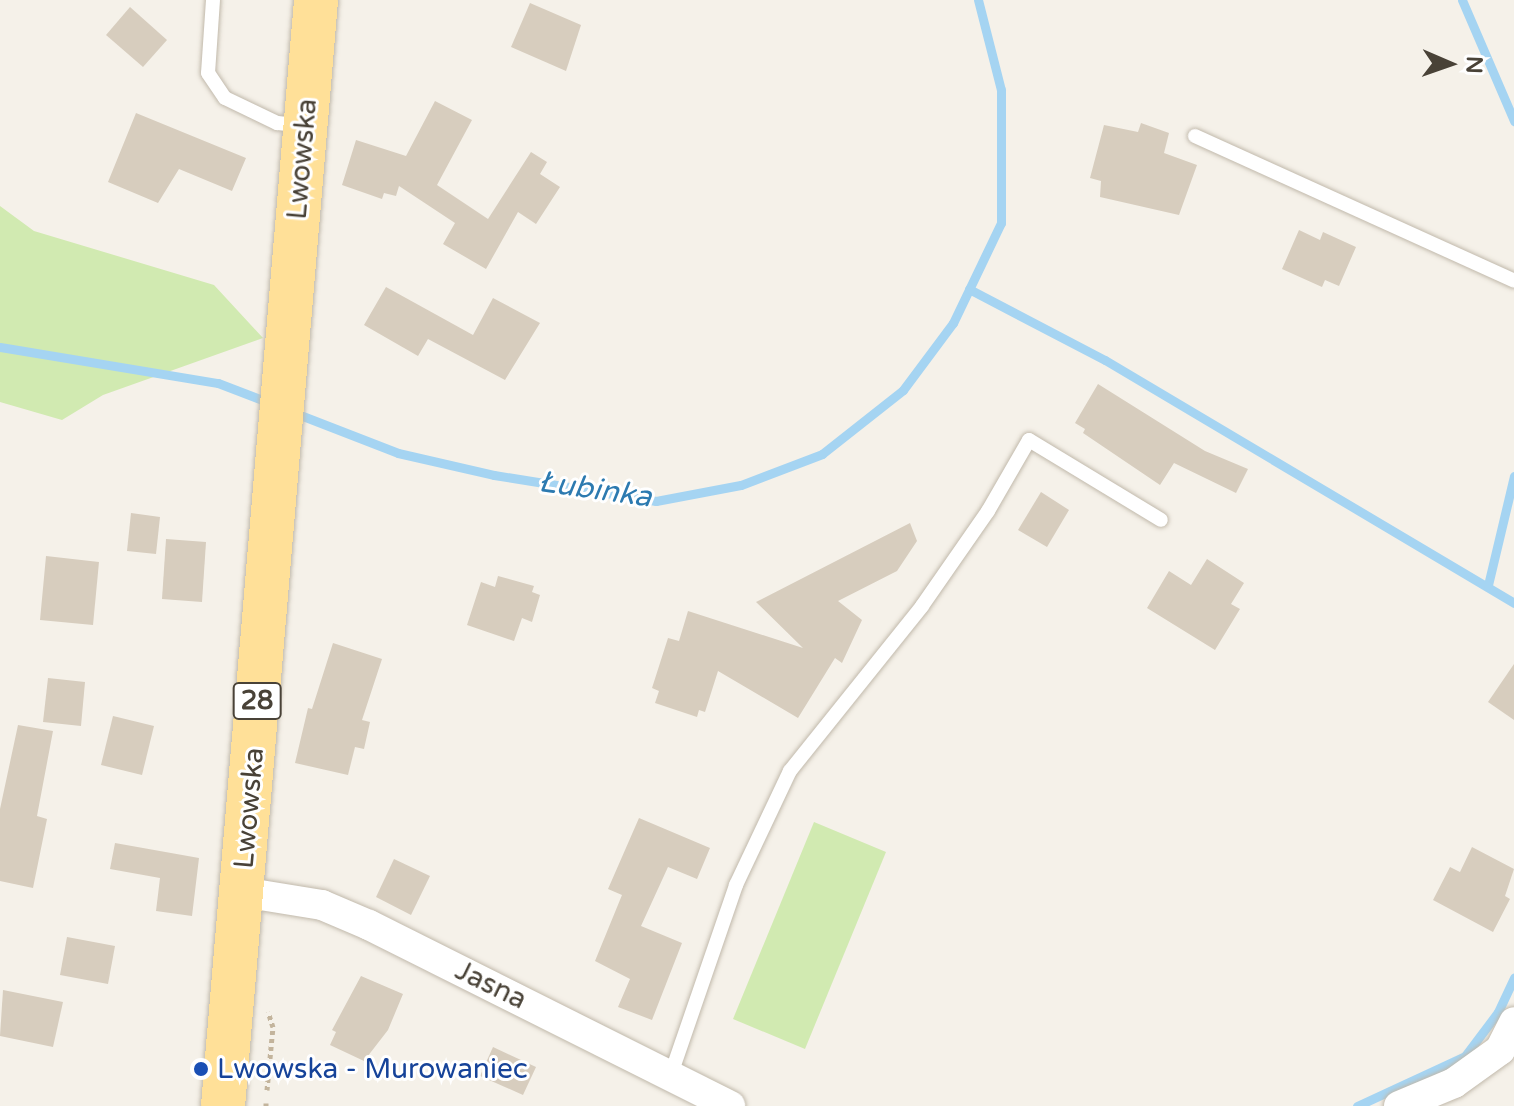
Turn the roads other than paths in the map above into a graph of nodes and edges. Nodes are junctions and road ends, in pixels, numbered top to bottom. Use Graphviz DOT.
graph roads {
  1 [pos="213,0"];
  2 [pos="316,0"];
  3 [pos="305,126"];
  4 [pos="1195,136"];
  5 [pos="1514,281"];
  6 [pos="1161,520"];
  7 [pos="242,892"];
  8 [pos="1514,1022"];
  9 [pos="671,1074"];
  10 [pos="223,1106"];
  11 [pos="730,1106"];
  12 [pos="1399,1106"];
  1 -- 3 [label="lane"];
  2 -- 3 [label="main road, Lwowska / 28"];
  3 -- 7 [label="main road, Lwowska / 28"];
  4 -- 5 [label="lane"];
  6 -- 9 [label="lane"];
  7 -- 9 [label="street, Jasna"];
  7 -- 10 [label="main road, Lwowska / 28"];
  8 -- 12 [label="street"];
  9 -- 11 [label="street, Jasna"];
}
